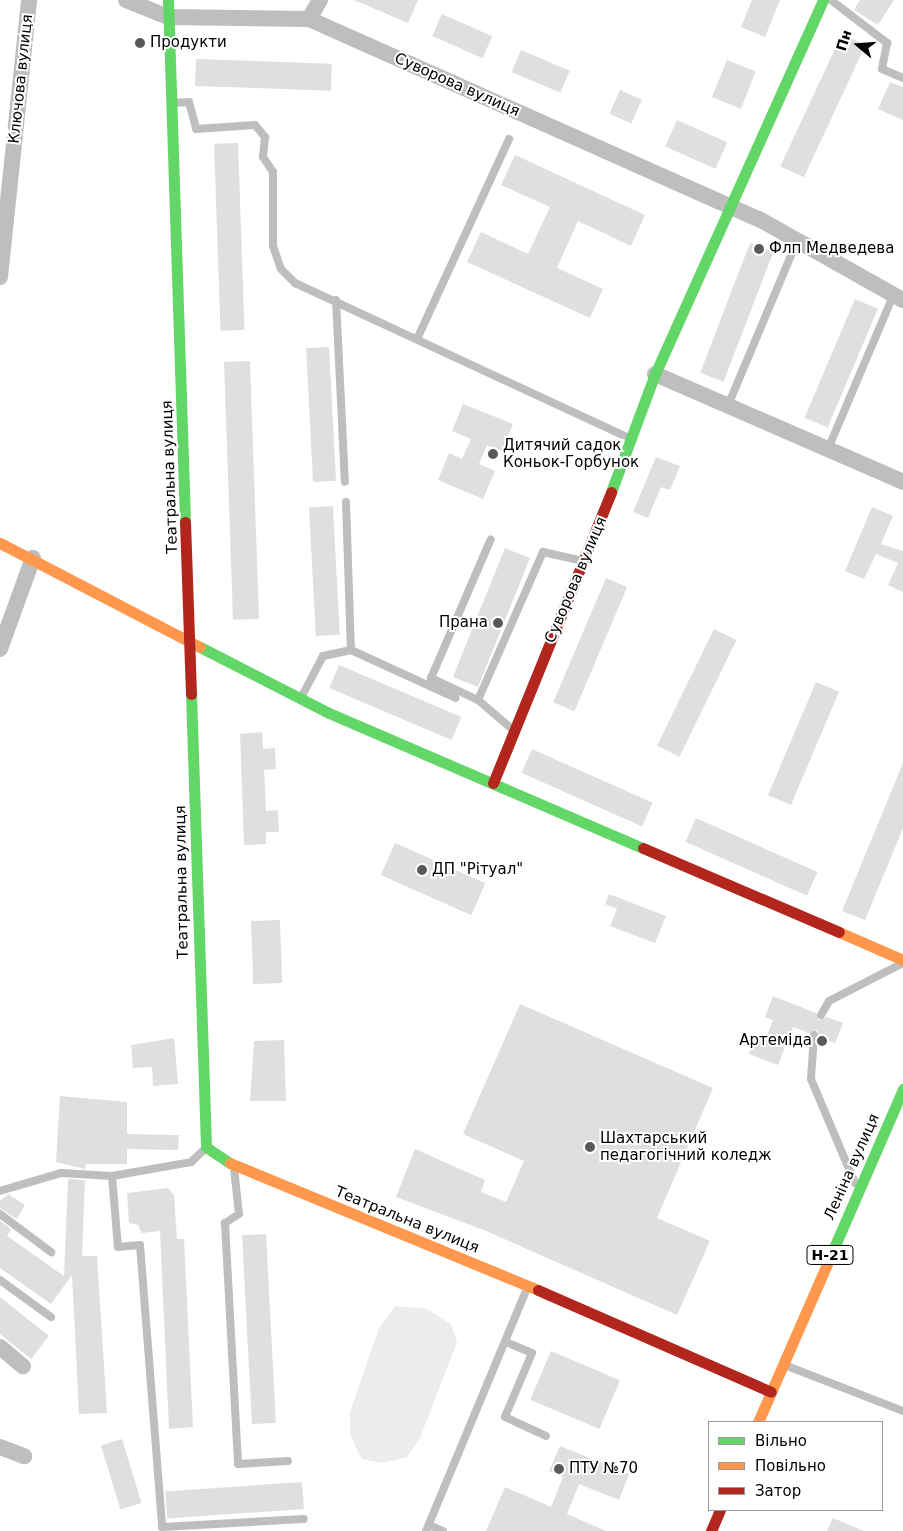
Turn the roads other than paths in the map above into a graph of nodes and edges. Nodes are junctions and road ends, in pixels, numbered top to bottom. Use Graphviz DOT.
graph roads {
  1 [pos="29,0"];
  2 [pos="126,0"];
  3 [pos="168,0"];
  4 [pos="320,0"];
  5 [pos="823,0"];
  6 [pos="831,0"];
  7 [pos="168,17"];
  8 [pos="309,19"];
  9 [pos="903,78"];
  10 [pos="169,103"];
  11 [pos="509,139"];
  12 [pos="733,209"];
  13 [pos="797,241"];
  14 [pos="0,277"];
  15 [pos="898,298"];
  16 [pos="336,300"];
  17 [pos="418,337"];
  18 [pos="655,374"];
  19 [pos="729,403"];
  20 [pos="632,440"];
  21 [pos="828,449"];
  22 [pos="345,482"];
  23 [pos="903,482"];
  24 [pos="346,502"];
  25 [pos="490,539"];
  26 [pos="0,543"];
  27 [pos="33,558"];
  28 [pos="585,562"];
  29 [pos="192,638"];
  30 [pos="0,649"];
  31 [pos="351,650"];
  32 [pos="301,698"];
  33 [pos="456,698"];
  34 [pos="478,700"];
  35 [pos="512,729"];
  36 [pos="493,784"];
  37 [pos="903,961"];
  38 [pos="821,1015"];
  39 [pos="814,1034"];
  40 [pos="903,1089"];
  41 [pos="206,1147"];
  42 [pos="234,1165"];
  43 [pos="112,1176"];
  44 [pos="858,1190"];
  45 [pos="0,1191"];
  46 [pos="0,1214"];
  47 [pos="51,1252"];
  48 [pos="0,1280"];
  49 [pos="528,1286"];
  50 [pos="51,1317"];
  51 [pos="506,1342"];
  52 [pos="0,1346"];
  53 [pos="783,1364"];
  54 [pos="23,1366"];
  55 [pos="771,1392"];
  56 [pos="903,1411"];
  57 [pos="758,1421"];
  58 [pos="546,1436"];
  59 [pos="0,1447"];
  60 [pos="24,1456"];
  61 [pos="288,1461"];
  62 [pos="720,1511"];
  63 [pos="304,1519"];
  64 [pos="428,1528"];
  65 [pos="443,1531"];
  66 [pos="711,1531"];
  1 -- 14 [label="street, Ключова вулиця"];
  2 -- 7 [label="street"];
  3 -- 7 [label="street, Театральна вулиця"];
  4 -- 8 [label="street"];
  5 -- 12 [label="street, Суворова вулиця"];
  6 -- 9 [label="lane"];
  7 -- 8 [label="street, Суворова вулиця"];
  7 -- 10 [label="street, Театральна вулиця"];
  8 -- 12 [label="street, Суворова вулиця"];
  10 -- 16 [label="lane"];
  10 -- 29 [label="street, Театральна вулиця"];
  11 -- 17 [label="lane"];
  12 -- 13 [label="street, Суворова вулиця"];
  12 -- 18 [label="street, Суворова вулиця"];
  13 -- 15 [label="street, Суворова вулиця"];
  13 -- 19 [label="lane"];
  15 -- 21 [label="lane"];
  16 -- 17 [label="lane"];
  16 -- 22 [label="lane"];
  17 -- 20 [label="lane"];
  18 -- 19 [label="street"];
  18 -- 20 [label="street, Суворова вулиця"];
  19 -- 21 [label="street"];
  20 -- 28 [label="street, Суворова вулиця"];
  21 -- 23 [label="street"];
  24 -- 31 [label="lane"];
  25 -- 34 [label="lane"];
  26 -- 27 [label="street"];
  27 -- 29 [label="street"];
  27 -- 30 [label="street"];
  28 -- 34 [label="lane"];
  28 -- 35 [label="street, Суворова вулиця"];
  29 -- 32 [label="street"];
  29 -- 41 [label="street, Театральна вулиця"];
  31 -- 32 [label="lane"];
  31 -- 33 [label="lane"];
  32 -- 36 [label="street"];
  34 -- 35 [label="lane"];
  35 -- 36 [label="street, Суворова вулиця"];
  36 -- 37 [label="street"];
  37 -- 38 [label="lane"];
  39 -- 44 [label="lane"];
  40 -- 44 [label="street, Леніна вулиця / Н-21"];
  41 -- 42 [label="street, Театральна вулиця"];
  41 -- 43 [label="lane"];
  42 -- 49 [label="street, Театральна вулиця"];
  42 -- 61 [label="lane"];
  43 -- 45 [label="lane"];
  43 -- 63 [label="lane"];
  44 -- 53 [label="street, Леніна вулиця / Н-21"];
  46 -- 47 [label="lane"];
  48 -- 50 [label="lane"];
  49 -- 51 [label="lane"];
  49 -- 55 [label="street, Театральна вулиця"];
  51 -- 58 [label="lane"];
  51 -- 64 [label="lane"];
  52 -- 54 [label="street"];
  53 -- 55 [label="street, Леніна вулиця / Н-21"];
  53 -- 56 [label="lane"];
  55 -- 57 [label="street, Леніна вулиця / Н-21"];
  59 -- 60 [label="street"];
  62 -- 66 [label="street"];
  64 -- 65 [label="lane"];
}
